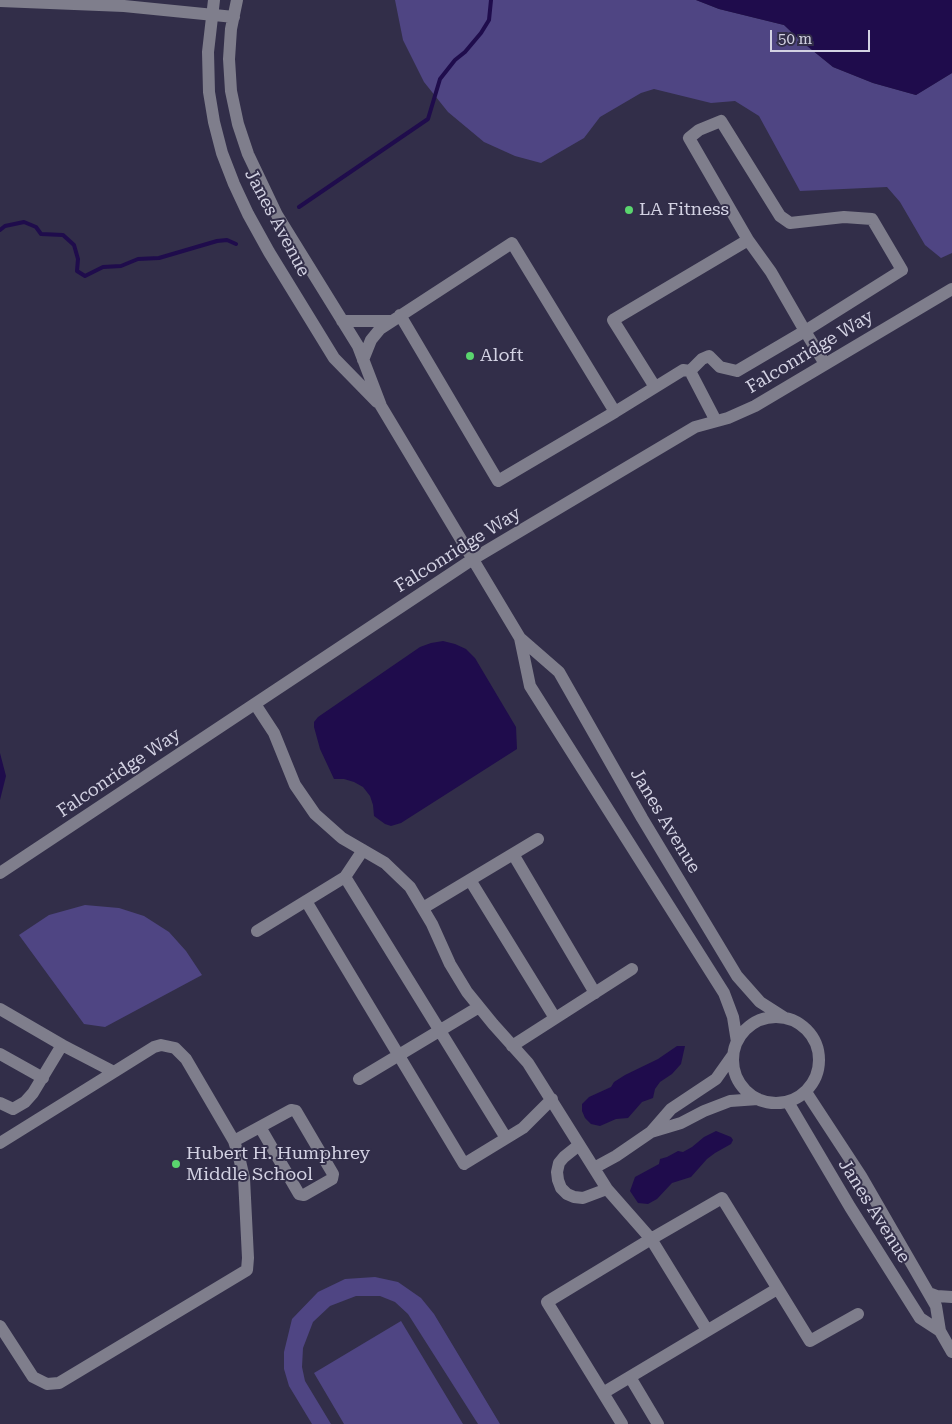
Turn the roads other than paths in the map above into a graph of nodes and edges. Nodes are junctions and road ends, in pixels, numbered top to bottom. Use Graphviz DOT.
graph roads {
  1 [pos="214,0"];
  2 [pos="237,0"];
  3 [pos="0,1"];
  4 [pos="211,15"];
  5 [pos="234,17"];
  6 [pos="748,240"];
  7 [pos="952,289"];
  8 [pos="395,318"];
  9 [pos="342,321"];
  10 [pos="805,331"];
  11 [pos="363,360"];
  12 [pos="825,364"];
  13 [pos="690,371"];
  14 [pos="654,387"];
  15 [pos="381,406"];
  16 [pos="615,412"];
  17 [pos="716,422"];
  18 [pos="473,559"];
  19 [pos="520,638"];
  20 [pos="255,704"];
  21 [pos="538,839"];
  22 [pos="363,850"];
  23 [pos="513,854"];
  24 [pos="0,873"];
  25 [pos="345,877"];
  26 [pos="470,880"];
  27 [pos="306,901"];
  28 [pos="423,908"];
  29 [pos="257,931"];
  30 [pos="632,969"];
  31 [pos="595,993"];
  32 [pos="479,1006"];
  33 [pos="0,1008"];
  34 [pos="555,1018"];
  35 [pos="785,1018"];
  36 [pos="440,1030"];
  37 [pos="737,1042"];
  38 [pos="62,1045"];
  39 [pos="512,1046"];
  40 [pos="0,1054"];
  41 [pos="398,1055"];
  42 [pos="733,1055"];
  43 [pos="114,1072"];
  44 [pos="42,1078"];
  45 [pos="359,1079"];
  46 [pos="806,1092"];
  47 [pos="552,1099"];
  48 [pos="758,1099"];
  49 [pos="788,1102"];
  50 [pos="0,1103"];
  51 [pos="260,1127"];
  52 [pos="651,1132"];
  53 [pos="506,1138"];
  54 [pos="234,1141"];
  55 [pos="0,1142"];
  56 [pos="579,1145"];
  57 [pos="594,1168"];
  58 [pos="607,1189"];
  59 [pos="651,1239"];
  60 [pos="777,1289"];
  61 [pos="929,1293"];
  62 [pos="952,1297"];
  63 [pos="858,1314"];
  64 [pos="0,1326"];
  65 [pos="708,1330"];
  66 [pos="946,1331"];
  67 [pos="951,1350"];
  68 [pos="630,1377"];
  69 [pos="603,1393"];
  70 [pos="622,1424"];
  71 [pos="658,1424"];
  1 -- 4 [label="street, Janes Avenue"];
  2 -- 5 [label="street, Janes Avenue"];
  3 -- 4 [label="street"];
  4 -- 5 [label="street"];
  4 -- 15 [label="street, Janes Avenue"];
  5 -- 9 [label="street, Janes Avenue"];
  6 -- 10 [label="street"];
  6 -- 10 [label="street"];
  6 -- 14 [label="street"];
  7 -- 12 [label="street, Falconridge Way"];
  8 -- 9 [label="street"];
  8 -- 11 [label="street"];
  8 -- 16 [label="street"];
  8 -- 16 [label="street"];
  9 -- 11 [label="street, Janes Avenue"];
  10 -- 12 [label="street"];
  10 -- 13 [label="street"];
  11 -- 15 [label="street, Janes Avenue"];
  12 -- 17 [label="street, Falconridge Way"];
  13 -- 14 [label="street"];
  13 -- 17 [label="street"];
  14 -- 16 [label="street"];
  15 -- 18 [label="street, Janes Avenue"];
  17 -- 18 [label="street, Falconridge Way"];
  18 -- 19 [label="street, Janes Avenue"];
  18 -- 20 [label="street, Falconridge Way"];
  19 -- 35 [label="street, Janes Avenue"];
  19 -- 37 [label="street, Janes Avenue"];
  20 -- 22 [label="street"];
  20 -- 24 [label="street, Falconridge Way"];
  21 -- 23 [label="street"];
  22 -- 25 [label="street"];
  22 -- 28 [label="street"];
  23 -- 26 [label="street"];
  23 -- 31 [label="street"];
  25 -- 27 [label="street"];
  25 -- 36 [label="street"];
  26 -- 28 [label="street"];
  26 -- 34 [label="street"];
  27 -- 29 [label="street"];
  27 -- 41 [label="street"];
  28 -- 32 [label="street"];
  30 -- 31 [label="street"];
  31 -- 34 [label="street"];
  32 -- 36 [label="street"];
  32 -- 39 [label="street"];
  33 -- 38 [label="street"];
  34 -- 39 [label="street"];
  35 -- 37 [label="street, Janes Avenue"];
  35 -- 46 [label="street, Janes Avenue"];
  36 -- 41 [label="street"];
  36 -- 53 [label="street"];
  37 -- 42 [label="street, Janes Avenue"];
  38 -- 43 [label="street"];
  38 -- 44 [label="street"];
  39 -- 47 [label="street"];
  40 -- 44 [label="street"];
  41 -- 45 [label="street"];
  41 -- 53 [label="street"];
  42 -- 48 [label="street, Janes Avenue"];
  42 -- 52 [label="street"];
  43 -- 54 [label="street"];
  43 -- 55 [label="street"];
  44 -- 50 [label="street"];
  46 -- 49 [label="street"];
  46 -- 61 [label="street, Janes Avenue"];
  47 -- 53 [label="street"];
  47 -- 56 [label="street"];
  48 -- 49 [label="street"];
  48 -- 52 [label="street"];
  49 -- 66 [label="street, Janes Avenue"];
  51 -- 51 [label="street"];
  51 -- 54 [label="street"];
  52 -- 57 [label="street"];
  54 -- 64 [label="street"];
  56 -- 57 [label="street"];
  56 -- 58 [label="street"];
  57 -- 58 [label="street"];
  58 -- 59 [label="street"];
  59 -- 60 [label="street"];
  59 -- 65 [label="street"];
  59 -- 69 [label="street"];
  60 -- 63 [label="street"];
  60 -- 65 [label="street"];
  61 -- 62 [label="street"];
  61 -- 66 [label="street, Janes Avenue"];
  65 -- 68 [label="street"];
  66 -- 67 [label="street, Janes Avenue"];
  68 -- 69 [label="street"];
  68 -- 71 [label="street"];
  69 -- 70 [label="street"];
}
